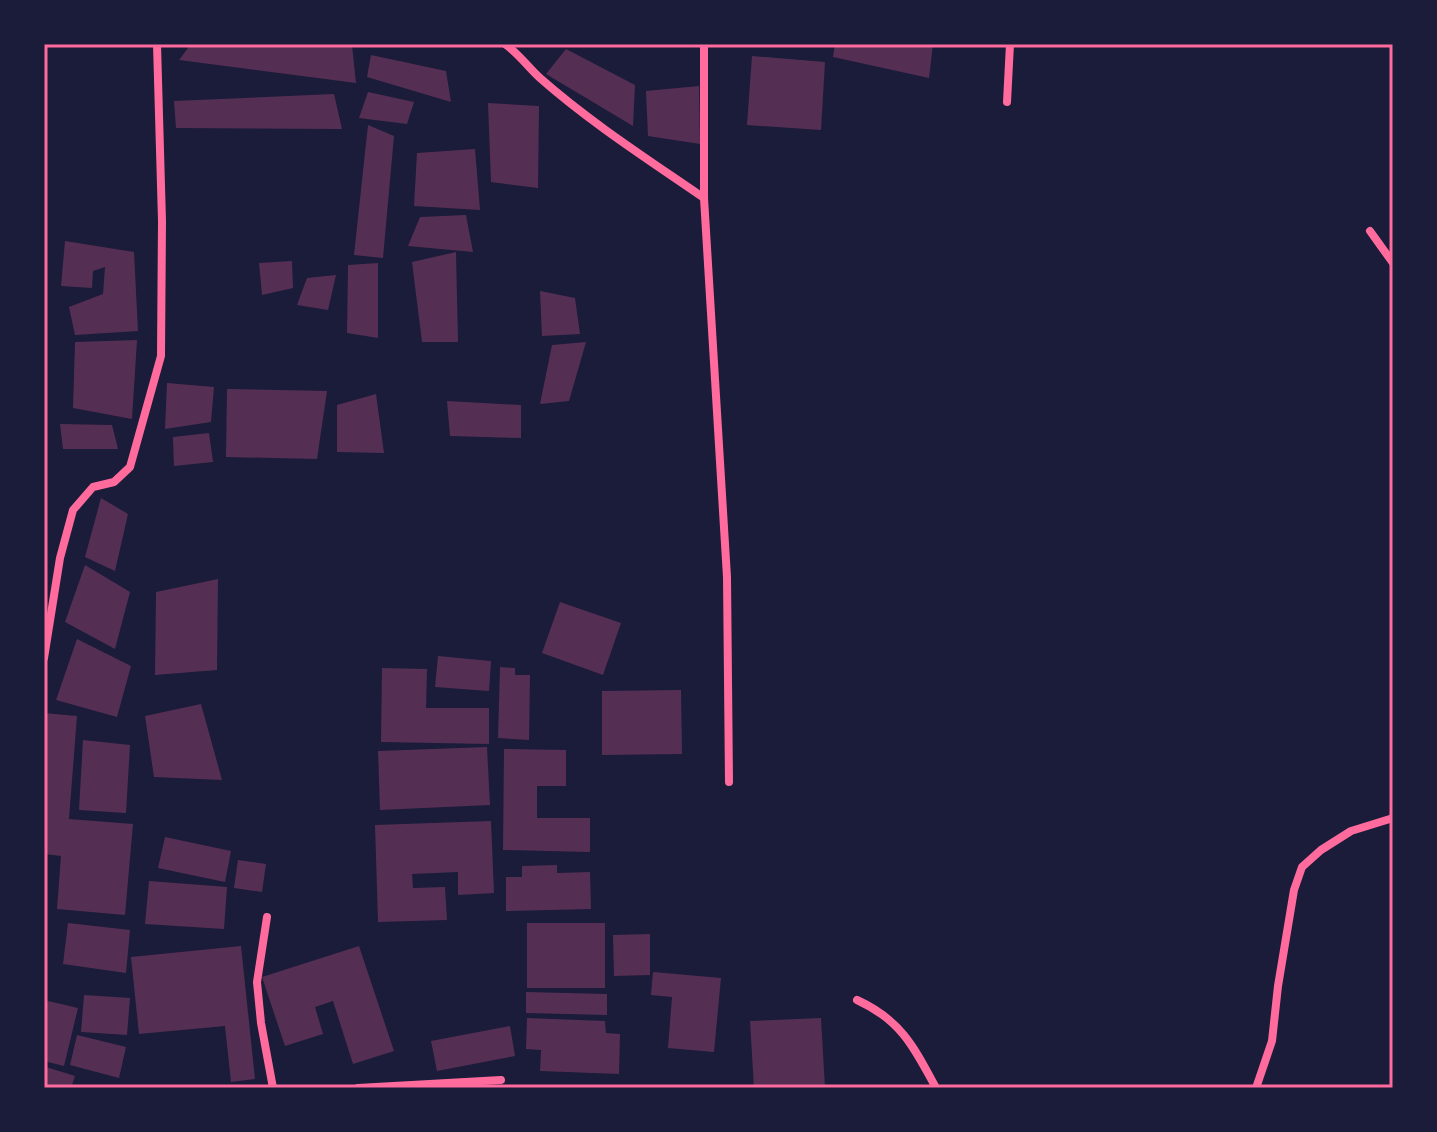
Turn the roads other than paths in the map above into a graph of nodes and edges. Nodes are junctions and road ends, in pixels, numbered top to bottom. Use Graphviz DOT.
graph roads {
  1 [pos="157,44"];
  2 [pos="505,44"];
  3 [pos="704,44"];
  4 [pos="1010,44"];
  5 [pos="1007,102"];
  6 [pos="704,198"];
  7 [pos="1370,231"];
  8 [pos="1393,263"];
  9 [pos="44,658"];
  10 [pos="729,782"];
  11 [pos="1393,818"];
  12 [pos="267,917"];
  13 [pos="857,1000"];
  14 [pos="501,1080"];
  15 [pos="273,1088"];
  16 [pos="358,1088"];
  17 [pos="936,1088"];
  18 [pos="1256,1088"];
  1 -- 9 [label="street"];
  2 -- 6 [label="street"];
  3 -- 6 [label="street"];
  4 -- 5 [label="street"];
  6 -- 10 [label="street"];
  7 -- 8 [label="street"];
  11 -- 18 [label="street"];
  12 -- 15 [label="street"];
  13 -- 17 [label="street"];
  14 -- 16 [label="street"];
}
